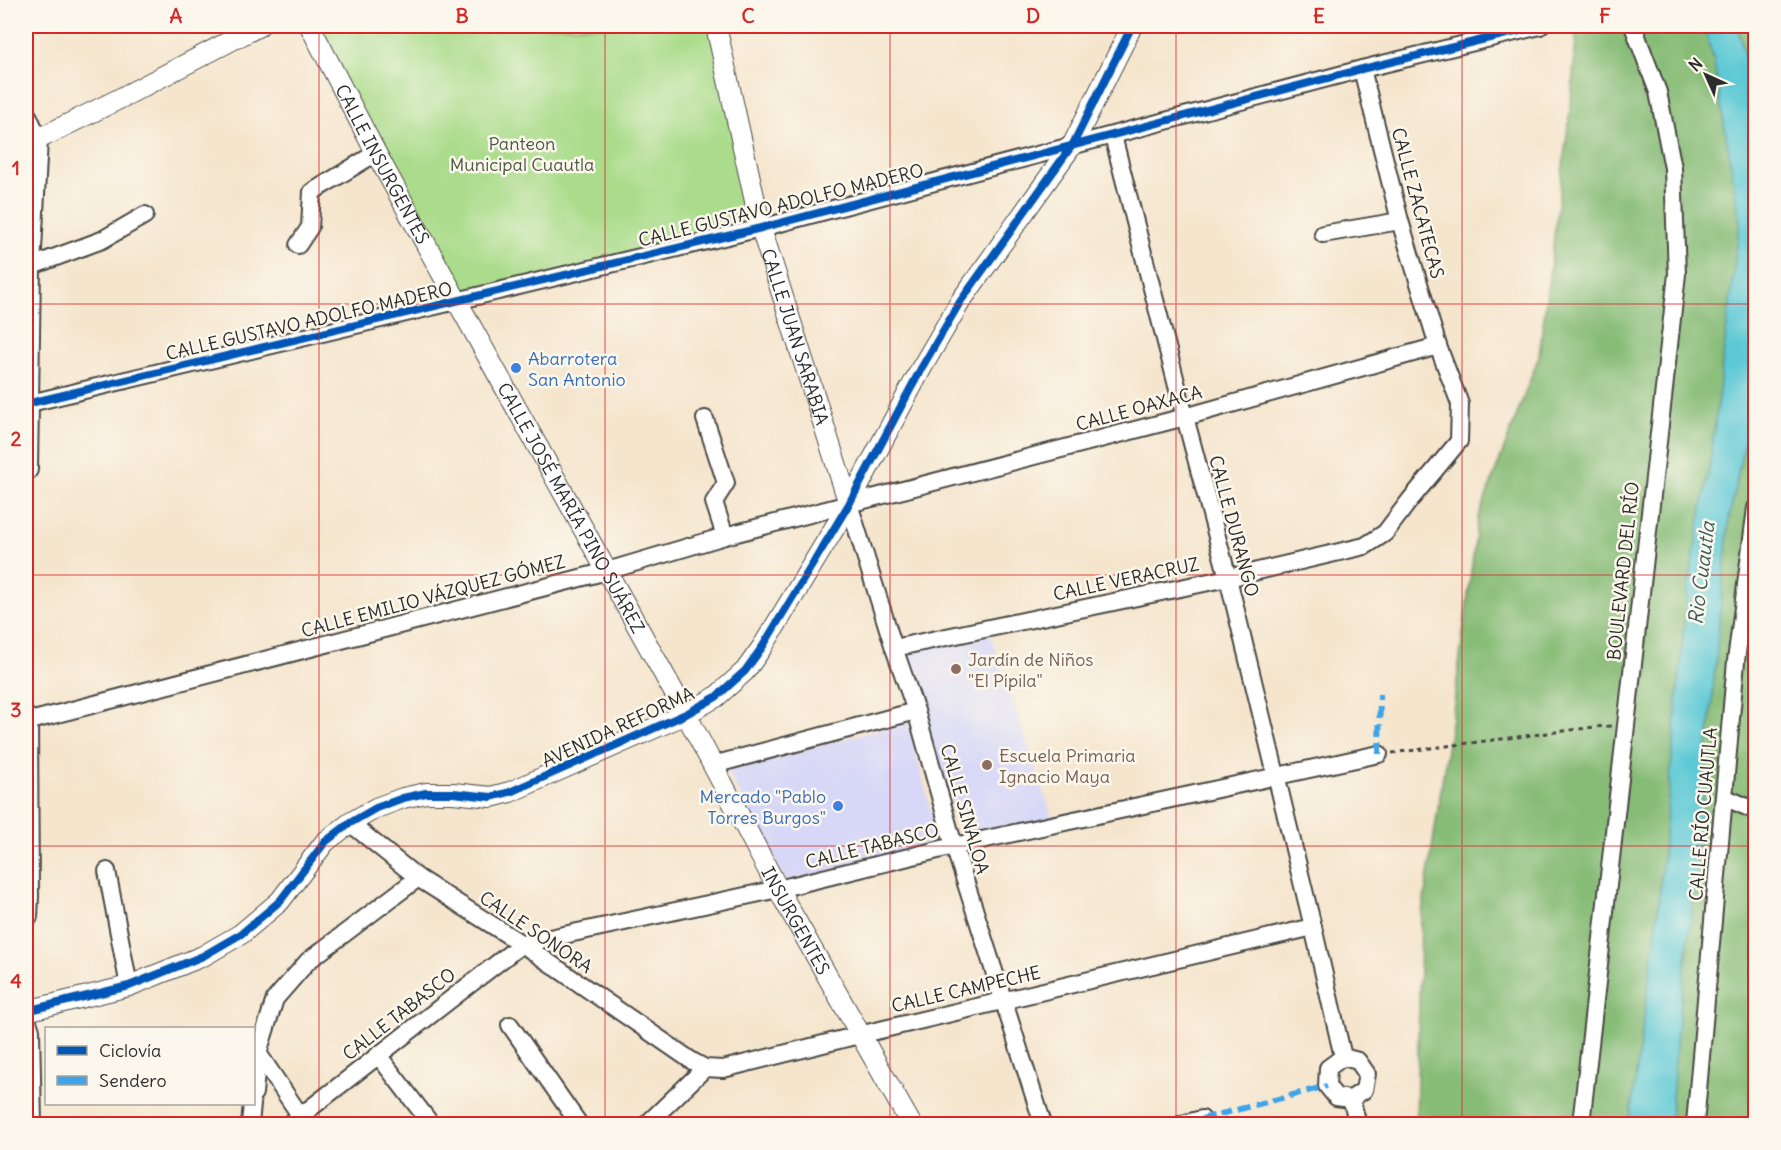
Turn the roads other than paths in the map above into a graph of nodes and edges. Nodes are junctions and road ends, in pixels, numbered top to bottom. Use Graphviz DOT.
graph roads {
  1 [pos="259,26"];
  2 [pos="310,26"];
  3 [pos="716,26"];
  4 [pos="1132,26"];
  5 [pos="1540,26"];
  6 [pos="1633,26"];
  7 [pos="1362,69"];
  8 [pos="26,118"];
  9 [pos="1113,136"];
  10 [pos="31,141"];
  11 [pos="1072,144"];
  12 [pos="376,153"];
  13 [pos="145,215"];
  14 [pos="1401,221"];
  15 [pos="761,228"];
  16 [pos="1323,234"];
  17 [pos="298,245"];
  18 [pos="29,267"];
  19 [pos="457,301"];
  20 [pos="1438,346"];
  21 [pos="26,404"];
  22 [pos="1185,417"];
  23 [pos="705,418"];
  24 [pos="26,469"];
  25 [pos="849,504"];
  26 [pos="1755,508"];
  27 [pos="725,536"];
  28 [pos="1365,546"];
  29 [pos="607,571"];
  30 [pos="1228,578"];
  31 [pos="894,648"];
  32 [pos="916,711"];
  33 [pos="686,714"];
  34 [pos="26,720"];
  35 [pos="1378,754"];
  36 [pos="713,765"];
  37 [pos="1275,777"];
  38 [pos="1724,797"];
  39 [pos="1755,811"];
  40 [pos="350,823"];
  41 [pos="954,846"];
  42 [pos="107,871"];
  43 [pos="418,878"];
  44 [pos="778,890"];
  45 [pos="26,903"];
  46 [pos="1313,927"];
  47 [pos="522,944"];
  48 [pos="129,986"];
  49 [pos="1004,1000"];
  50 [pos="26,1011"];
  51 [pos="510,1024"];
  52 [pos="26,1025"];
  53 [pos="859,1035"];
  54 [pos="258,1053"];
  55 [pos="378,1055"];
  56 [pos="1343,1058"];
  57 [pos="705,1068"];
  58 [pos="255,1083"];
  59 [pos="1351,1099"];
  60 [pos="252,1105"];
  61 [pos="1202,1119"];
  62 [pos="299,1122"];
  63 [pos="30,1125"];
  64 [pos="250,1125"];
  65 [pos="431,1125"];
  66 [pos="579,1125"];
  67 [pos="648,1125"];
  68 [pos="910,1125"];
  69 [pos="1044,1125"];
  70 [pos="1182,1125"];
  71 [pos="1358,1125"];
  72 [pos="1581,1125"];
  73 [pos="1695,1125"];
  1 -- 10 [label="street"];
  2 -- 12 [label="street, CALLE INSURGENTES"];
  3 -- 15 [label="street, CALLE JUAN SARABIA"];
  4 -- 11 [label="street, AVENIDA REFORMA"];
  5 -- 7 [label="street, CALLE GUSTAVO ADOLFO MADERO"];
  6 -- 72 [label="street, BOULEVARD DEL RÍO"];
  7 -- 9 [label="street, CALLE GUSTAVO ADOLFO MADERO"];
  7 -- 14 [label="street, CALLE ZACATECAS"];
  8 -- 10 [label="main road"];
  9 -- 11 [label="street, CALLE GUSTAVO ADOLFO MADERO"];
  9 -- 22 [label="street, CALLE DURANGO"];
  10 -- 18 [label="main road"];
  11 -- 15 [label="street, CALLE GUSTAVO ADOLFO MADERO"];
  11 -- 25 [label="street, AVENIDA REFORMA"];
  12 -- 17 [label="street"];
  12 -- 19 [label="street, CALLE INSURGENTES"];
  13 -- 18 [label="street"];
  14 -- 16 [label="street"];
  14 -- 20 [label="street, CALLE ZACATECAS"];
  15 -- 19 [label="street, CALLE GUSTAVO ADOLFO MADERO"];
  15 -- 25 [label="street, CALLE JUAN SARABIA"];
  18 -- 21 [label="main road"];
  19 -- 21 [label="street, CALLE GUSTAVO ADOLFO MADERO"];
  19 -- 29 [label="street, CALLE JOSÉ MARÍA PINO SUÁREZ"];
  20 -- 22 [label="street, CALLE OAXACA"];
  20 -- 28 [label="street, CALLE ZACATECAS"];
  21 -- 24 [label="main road"];
  22 -- 25 [label="street, CALLE OAXACA"];
  22 -- 30 [label="street, CALLE DURANGO"];
  23 -- 27 [label="street"];
  25 -- 27 [label="street, CALLE EMILIO VÁZQUEZ GÓMEZ"];
  25 -- 31 [label="street, CALLE SINALOA"];
  25 -- 33 [label="street, AVENIDA REFORMA"];
  26 -- 38 [label="street, CALLE RÍO CUAUTLA"];
  27 -- 29 [label="street, CALLE EMILIO VÁZQUEZ GÓMEZ"];
  28 -- 30 [label="street, CALLE VERACRUZ"];
  29 -- 33 [label="street, CALLE JOSÉ MARÍA PINO SUÁREZ"];
  29 -- 34 [label="street, CALLE EMILIO VÁZQUEZ GÓMEZ"];
  30 -- 31 [label="street, CALLE VERACRUZ"];
  30 -- 37 [label="street, CALLE DURANGO"];
  31 -- 32 [label="street, CALLE SINALOA"];
  32 -- 36 [label="street"];
  32 -- 41 [label="street, CALLE SINALOA"];
  33 -- 36 [label="street, INSURGENTES"];
  33 -- 40 [label="street, AVENIDA REFORMA"];
  34 -- 45 [label="main road"];
  35 -- 37 [label="street, CALLE TABASCO"];
  36 -- 44 [label="street, INSURGENTES"];
  37 -- 41 [label="street, CALLE TABASCO"];
  37 -- 46 [label="street, CALLE DURANGO"];
  38 -- 39 [label="street"];
  38 -- 73 [label="street, CALLE RÍO CUAUTLA"];
  40 -- 43 [label="street, CALLE SONORA"];
  40 -- 48 [label="street, AVENIDA REFORMA"];
  41 -- 44 [label="street, CALLE TABASCO"];
  41 -- 49 [label="street, CALLE SINALOA"];
  42 -- 48 [label="street"];
  43 -- 47 [label="street, CALLE SONORA"];
  43 -- 54 [label="street"];
  44 -- 47 [label="street, CALLE TABASCO"];
  44 -- 53 [label="street, INSURGENTES"];
  46 -- 49 [label="street, CALLE CAMPECHE"];
  46 -- 56 [label="street, CALLE DURANGO"];
  47 -- 55 [label="street, CALLE TABASCO"];
  47 -- 57 [label="street, CALLE SONORA"];
  48 -- 50 [label="street, AVENIDA REFORMA"];
  49 -- 53 [label="street, CALLE CAMPECHE"];
  49 -- 69 [label="street, CALLE SINALOA"];
  51 -- 66 [label="street"];
  52 -- 63 [label="main road"];
  53 -- 57 [label="street, CALLE CAMPECHE"];
  53 -- 68 [label="street, INSURGENTES"];
  54 -- 58 [label="street"];
  54 -- 62 [label="street"];
  55 -- 62 [label="street, CALLE TABASCO"];
  55 -- 65 [label="street"];
  56 -- 59 [label="street"];
  56 -- 59 [label="street"];
  57 -- 67 [label="street"];
  59 -- 71 [label="street"];
  60 -- 64 [label="street"];
  61 -- 70 [label="street"];
}
